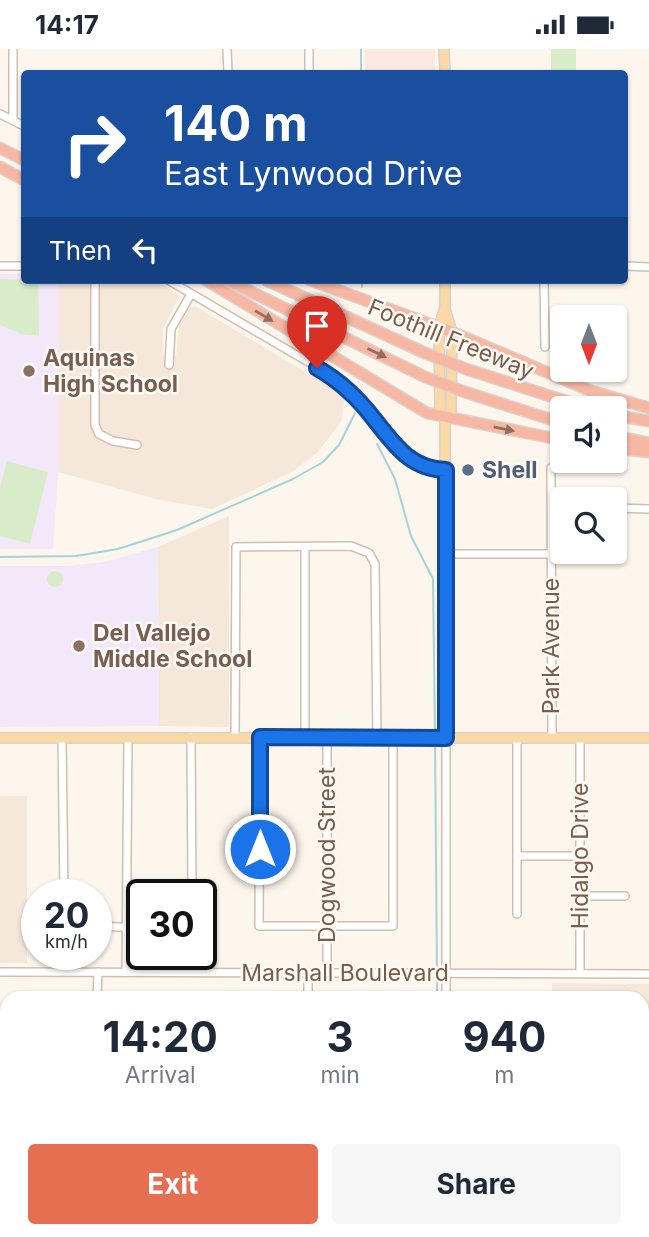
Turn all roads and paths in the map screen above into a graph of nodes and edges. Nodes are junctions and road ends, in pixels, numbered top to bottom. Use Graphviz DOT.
graph roads {
  1 [pos="13,49"];
  2 [pos="227,49"];
  3 [pos="309,49"];
  4 [pos="444,49"];
  5 [pos="228,70"];
  6 [pos="310,70"];
  7 [pos="444,70"];
  8 [pos="0,114"];
  9 [pos="13,120"];
  10 [pos="21,124"];
  11 [pos="0,148"];
  12 [pos="21,158"];
  13 [pos="0,167"];
  14 [pos="21,178"];
  15 [pos="0,266"];
  16 [pos="21,266"];
  17 [pos="628,266"];
  18 [pos="649,267"];
  19 [pos="95,284"];
  20 [pos="175,284"];
  21 [pos="213,284"];
  22 [pos="235,284"];
  23 [pos="275,284"];
  24 [pos="321,284"];
  25 [pos="444,284"];
  26 [pos="544,284"];
  27 [pos="191,294"];
  28 [pos="444,307"];
  29 [pos="439,327"];
  30 [pos="452,332"];
  31 [pos="545,347"];
  32 [pos="169,365"];
  33 [pos="550,396"];
  34 [pos="649,408"];
  35 [pos="627,417"];
  36 [pos="445,418"];
  37 [pos="550,419"];
  38 [pos="649,421"];
  39 [pos="550,438"];
  40 [pos="627,439"];
  41 [pos="649,443"];
  42 [pos="137,445"];
  43 [pos="627,449"];
  44 [pos="649,452"];
  45 [pos="446,470"];
  46 [pos="627,508"];
  47 [pos="649,509"];
  48 [pos="305,547"];
  49 [pos="446,554"];
  50 [pos="550,554"];
  51 [pos="550,564"];
  52 [pos="191,737"];
  53 [pos="235,737"];
  54 [pos="260,737"];
  55 [pos="0,738"];
  56 [pos="62,738"];
  57 [pos="128,738"];
  58 [pos="304,738"];
  59 [pos="327,738"];
  60 [pos="377,738"];
  61 [pos="393,738"];
  62 [pos="439,738"];
  63 [pos="517,738"];
  64 [pos="552,738"];
  65 [pos="580,738"];
  66 [pos="649,738"];
  67 [pos="517,856"];
  68 [pos="580,856"];
  69 [pos="64,879"];
  70 [pos="127,879"];
  71 [pos="192,879"];
  72 [pos="580,896"];
  73 [pos="625,896"];
  74 [pos="517,914"];
  75 [pos="327,925"];
  76 [pos="112,927"];
  77 [pos="126,928"];
  78 [pos="0,972"];
  79 [pos="98,972"];
  80 [pos="127,972"];
  81 [pos="308,973"];
  82 [pos="327,973"];
  83 [pos="440,973"];
  84 [pos="580,974"];
  85 [pos="649,974"];
  86 [pos="97,991"];
  87 [pos="308,991"];
  88 [pos="444,991"];
  89 [pos="0,1206"];
  90 [pos="0,1237"];
  1 -- 9 [label="street"];
  2 -- 5 [label="street"];
  3 -- 6 [label="street"];
  4 -- 7 [label="main road"];
  8 -- 9 [label="street"];
  9 -- 10 [label="street"];
  11 -- 12 [label="highway"];
  13 -- 14 [label="highway"];
  15 -- 16 [label="street"];
  17 -- 18 [label="street"];
  19 -- 42 [label="street"];
  20 -- 27 [label="street"];
  21 -- 36 [label="highway, one-way"];
  22 -- 37 [label="highway, Foothill Freeway, one-way, bridge"];
  23 -- 33 [label="highway, Foothill Freeway, bridge"];
  24 -- 29 [label="highway"];
  25 -- 28 [label="main road"];
  26 -- 31 [label="street"];
  27 -- 32 [label="street"];
  27 -- 45 [label="street"];
  28 -- 29 [label="main road"];
  28 -- 30 [label="main road"];
  29 -- 30 [label="highway"];
  29 -- 36 [label="main road"];
  30 -- 34 [label="highway"];
  30 -- 36 [label="main road"];
  35 -- 38 [label="highway"];
  36 -- 39 [label="highway, one-way"];
  36 -- 45 [label="main road"];
  40 -- 41 [label="highway"];
  43 -- 44 [label="highway"];
  45 -- 49 [label="main road"];
  46 -- 47 [label="street"];
  48 -- 53 [label="street"];
  48 -- 58 [label="street"];
  48 -- 60 [label="street"];
  49 -- 50 [label="street"];
  49 -- 62 [label="main road"];
  51 -- 64 [label="street, Park Avenue"];
  52 -- 53 [label="main road"];
  52 -- 57 [label="main road"];
  52 -- 71 [label="street"];
  53 -- 54 [label="main road"];
  54 -- 58 [label="main road"];
  54 -- 75 [label="street"];
  55 -- 56 [label="main road"];
  56 -- 57 [label="main road"];
  56 -- 69 [label="street"];
  57 -- 70 [label="street"];
  58 -- 59 [label="main road"];
  59 -- 60 [label="main road"];
  59 -- 75 [label="street, Dogwood Street"];
  60 -- 61 [label="main road"];
  61 -- 62 [label="main road"];
  61 -- 75 [label="street"];
  62 -- 63 [label="main road"];
  62 -- 83 [label="street"];
  63 -- 64 [label="main road"];
  63 -- 67 [label="street"];
  64 -- 65 [label="main road"];
  65 -- 66 [label="main road"];
  65 -- 68 [label="street, Hidalgo Drive"];
  67 -- 68 [label="street"];
  67 -- 74 [label="street"];
  68 -- 72 [label="street, Hidalgo Drive"];
  72 -- 73 [label="street"];
  72 -- 84 [label="street, Hidalgo Drive"];
  75 -- 82 [label="street, Dogwood Street"];
  76 -- 77 [label="street"];
  78 -- 79 [label="street, Marshall Boulevard"];
  79 -- 80 [label="street, Marshall Boulevard"];
  79 -- 86 [label="street"];
  80 -- 81 [label="street, Marshall Boulevard"];
  81 -- 82 [label="street, Marshall Boulevard"];
  81 -- 87 [label="street, Dogwood Street"];
  82 -- 83 [label="street, Marshall Boulevard"];
  83 -- 84 [label="street, Marshall Boulevard"];
  83 -- 88 [label="street"];
  84 -- 85 [label="street, Marshall Boulevard"];
  89 -- 90 [label="street"];
}
